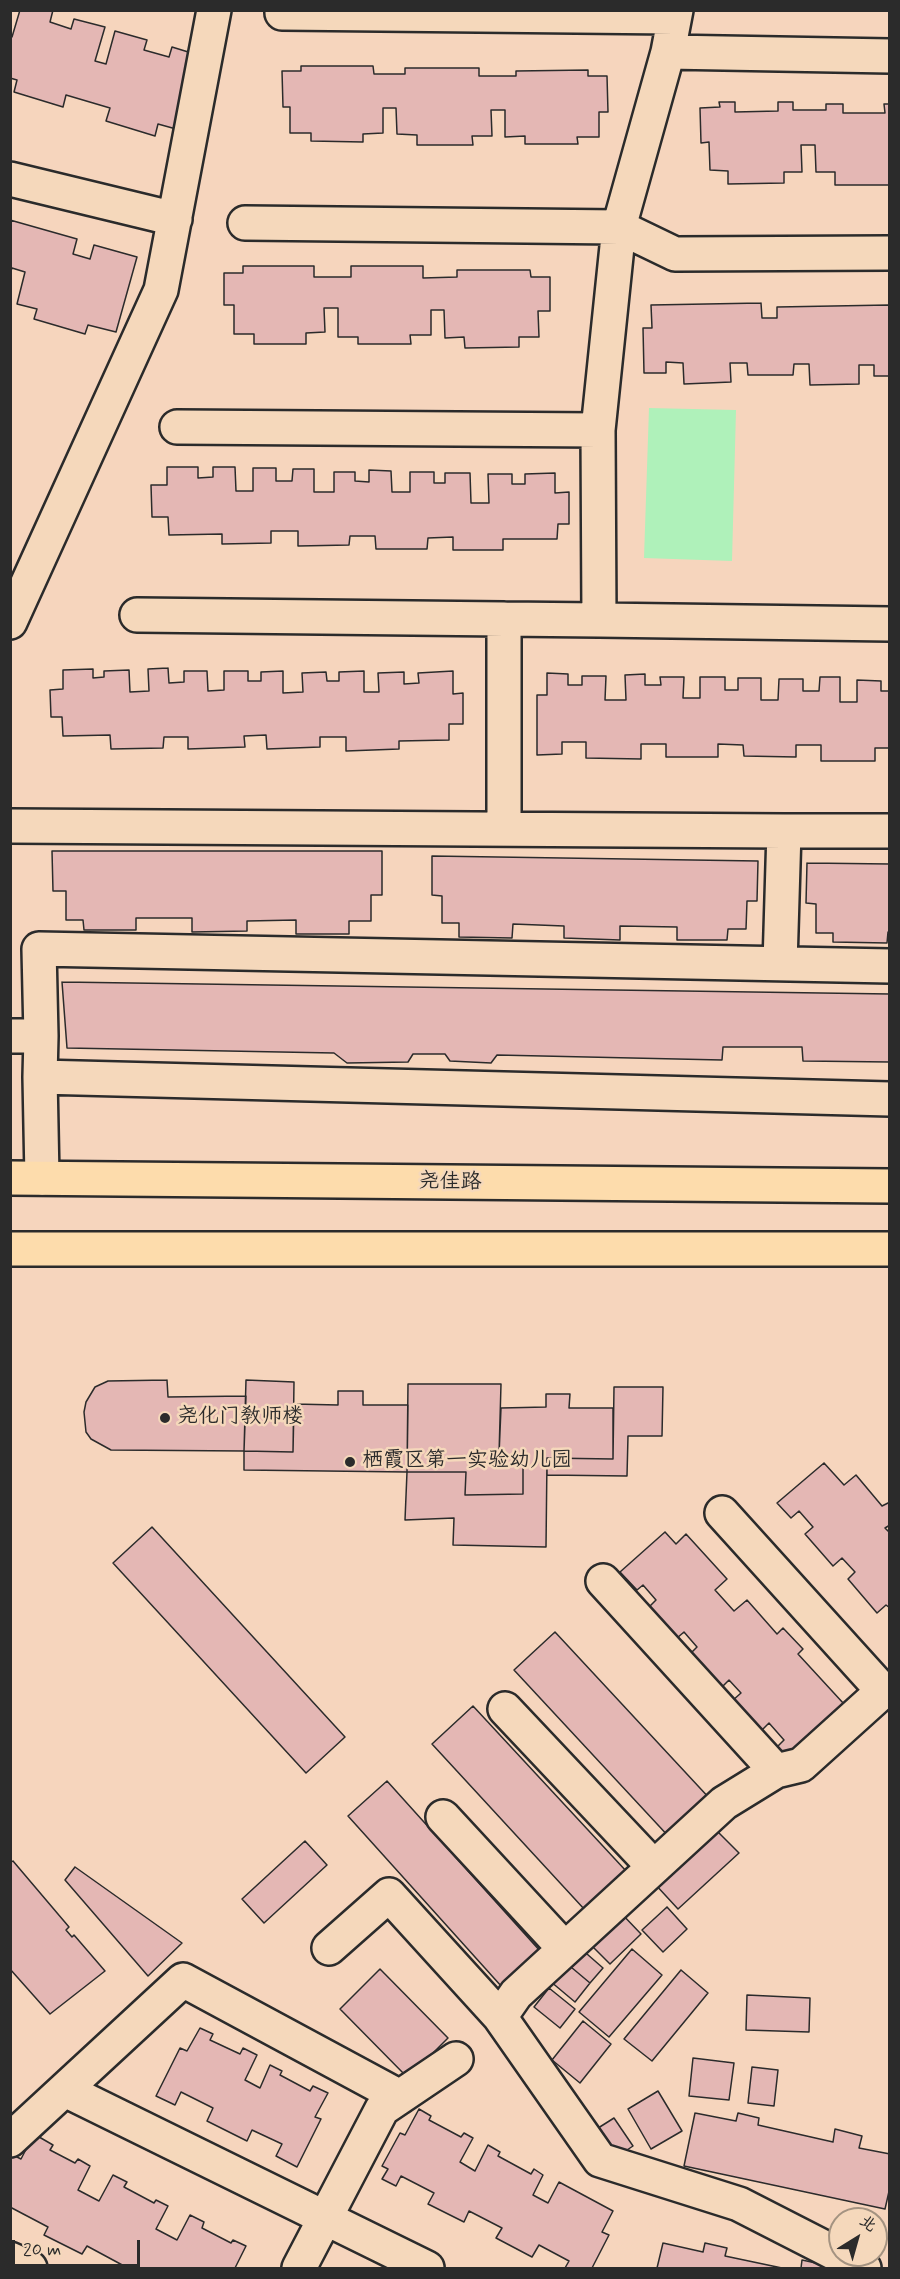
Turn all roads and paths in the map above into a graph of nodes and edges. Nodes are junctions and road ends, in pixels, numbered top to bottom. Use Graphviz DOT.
graph roads {
  1 [pos="214,10"];
  2 [pos="282,13"];
  3 [pos="675,14"];
  4 [pos="668,52"];
  5 [pos="890,56"];
  6 [pos="10,179"];
  7 [pos="175,219"];
  8 [pos="245,223"];
  9 [pos="619,227"];
  10 [pos="890,253"];
  11 [pos="177,427"];
  12 [pos="598,430"];
  13 [pos="137,615"];
  14 [pos="504,619"];
  15 [pos="599,620"];
  16 [pos="10,622"];
  17 [pos="890,624"];
  18 [pos="10,826"];
  19 [pos="504,829"];
  20 [pos="784,831"];
  21 [pos="890,831"];
  22 [pos="10,842"];
  23 [pos="10,849"];
  24 [pos="780,963"];
  25 [pos="890,966"];
  26 [pos="26,1036"];
  27 [pos="40,1077"];
  28 [pos="890,1099"];
  29 [pos="26,1178"];
  30 [pos="890,1186"];
  31 [pos="10,1249"];
  32 [pos="890,1249"];
  33 [pos="722,1513"];
  34 [pos="603,1581"];
  35 [pos="505,1709"];
  36 [pos="776,1771"];
  37 [pos="443,1817"];
  38 [pos="654,1867"];
  39 [pos="329,1948"];
  40 [pos="565,1949"];
  41 [pos="500,2017"];
  42 [pos="456,2059"];
  43 [pos="65,2090"];
  44 [pos="400,2097"];
  45 [pos="10,2140"];
  46 [pos="317,2213"];
  47 [pos="10,2259"];
  48 [pos="30,2268"];
  49 [pos="277,2268"];
  50 [pos="299,2268"];
  51 [pos="427,2268"];
  52 [pos="864,2268"];
  1 -- 7 [label="lane"];
  2 -- 3 [label="lane"];
  3 -- 4 [label="lane"];
  4 -- 5 [label="lane"];
  4 -- 9 [label="lane"];
  6 -- 7 [label="lane"];
  7 -- 16 [label="lane"];
  8 -- 9 [label="lane"];
  9 -- 10 [label="lane"];
  9 -- 12 [label="lane"];
  11 -- 12 [label="lane"];
  12 -- 15 [label="lane"];
  13 -- 14 [label="lane"];
  14 -- 15 [label="lane"];
  14 -- 19 [label="lane"];
  15 -- 17 [label="lane"];
  18 -- 19 [label="lane"];
  19 -- 20 [label="lane"];
  20 -- 21 [label="lane"];
  20 -- 24 [label="lane"];
  22 -- 23 [label="lane"];
  24 -- 25 [label="lane"];
  24 -- 26 [label="lane"];
  26 -- 27 [label="lane"];
  27 -- 28 [label="lane"];
  27 -- 29 [label="lane"];
  29 -- 30 [label="main road, 尧佳路"];
  31 -- 32 [label="main road"];
  33 -- 36 [label="lane"];
  34 -- 36 [label="lane"];
  35 -- 38 [label="lane"];
  36 -- 38 [label="lane"];
  37 -- 40 [label="lane"];
  38 -- 40 [label="lane"];
  39 -- 41 [label="lane"];
  40 -- 41 [label="lane"];
  41 -- 52 [label="lane"];
  42 -- 44 [label="lane"];
  43 -- 44 [label="lane"];
  43 -- 45 [label="lane"];
  43 -- 46 [label="lane"];
  44 -- 46 [label="lane"];
  46 -- 49 [label="lane"];
  46 -- 50 [label="lane"];
  46 -- 51 [label="lane"];
  47 -- 48 [label="lane"];
}
